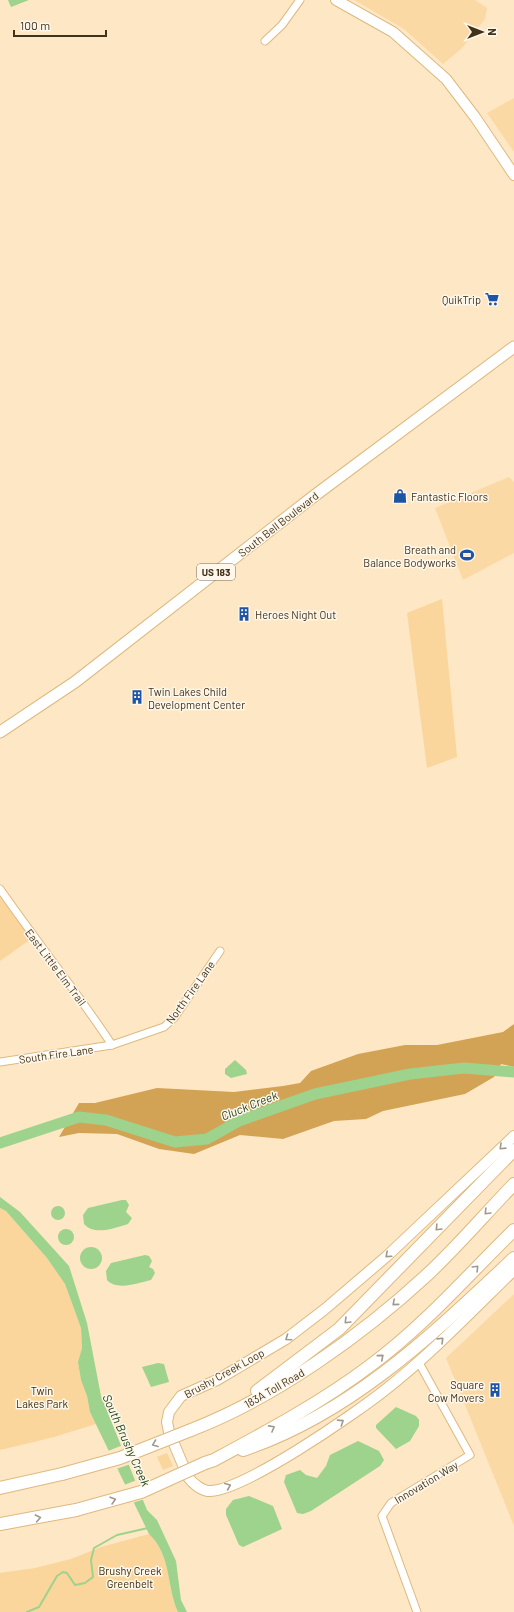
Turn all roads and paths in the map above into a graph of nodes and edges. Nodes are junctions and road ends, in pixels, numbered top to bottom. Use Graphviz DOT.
graph roads {
  1 [pos="300,0"];
  2 [pos="336,0"];
  3 [pos="265,41"];
  4 [pos="514,175"];
  5 [pos="514,347"];
  6 [pos="0,732"];
  7 [pos="0,889"];
  8 [pos="220,951"];
  9 [pos="112,1045"];
  10 [pos="0,1062"];
  11 [pos="514,1136"];
  12 [pos="514,1150"];
  13 [pos="514,1184"];
  14 [pos="514,1230"];
  15 [pos="514,1258"];
  16 [pos="514,1270"];
  17 [pos="418,1361"];
  18 [pos="211,1423"];
  19 [pos="210,1462"];
  20 [pos="0,1488"];
  21 [pos="0,1524"];
  22 [pos="417,1612"];
  1 -- 3 [label="street"];
  2 -- 4 [label="main road"];
  5 -- 6 [label="main road, South Bell Boulevard / US 183"];
  7 -- 9 [label="street, East Little Elm Trail"];
  8 -- 9 [label="street, North Fire Lane"];
  9 -- 10 [label="street, South Fire Lane"];
  11 -- 17 [label="main road, Brushy Creek Loop, one-way"];
  12 -- 18 [label="highway, one-way"];
  13 -- 18 [label="highway, 183A Toll Road, one-way"];
  19 -- 14 [label="highway, one-way"];
  15 -- 19 [label="highway"];
  17 -- 16 [label="main road, Brushy Creek Loop, one-way"];
  17 -- 22 [label="street, Innovation Way"];
  18 -- 20 [label="highway, 183A Toll Road, one-way, bridge"];
  21 -- 19 [label="highway, one-way, bridge"];
}
